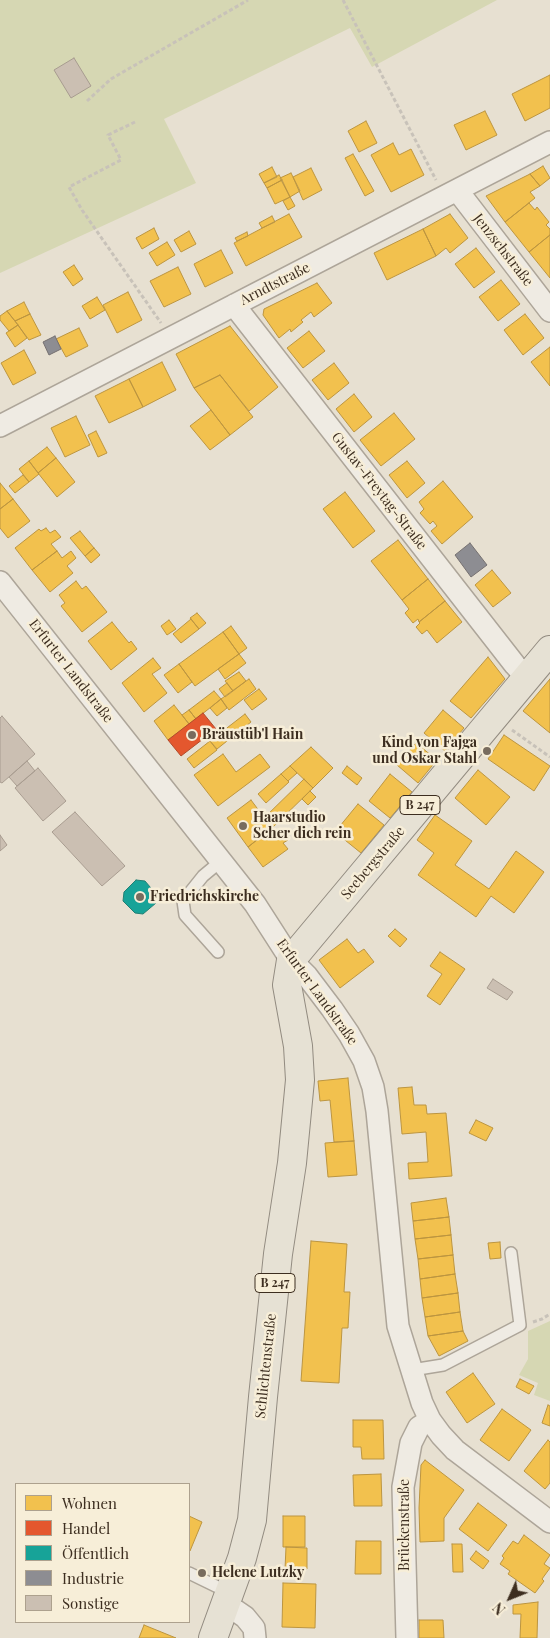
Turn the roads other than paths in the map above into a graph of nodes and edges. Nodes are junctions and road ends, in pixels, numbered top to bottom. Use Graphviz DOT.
graph roads {
  1 [pos="550,142"];
  2 [pos="451,193"];
  3 [pos="234,305"];
  4 [pos="550,311"];
  5 [pos="0,426"];
  6 [pos="0,582"];
  7 [pos="550,650"];
  8 [pos="526,677"];
  9 [pos="222,861"];
  10 [pos="218,952"];
  11 [pos="291,960"];
  12 [pos="511,1253"];
  13 [pos="412,1370"];
  14 [pos="430,1420"];
  15 [pos="550,1522"];
  16 [pos="190,1574"];
  17 [pos="228,1598"];
  18 [pos="213,1638"];
  19 [pos="255,1638"];
  20 [pos="407,1638"];
  1 -- 2 [label="street, Arndtstraße"];
  2 -- 3 [label="street, Arndtstraße"];
  2 -- 4 [label="street, Jenzschstraße"];
  3 -- 5 [label="street, Arndtstraße"];
  3 -- 8 [label="street, Gustav-Freytag-Straße"];
  6 -- 9 [label="street, Erfurter Landstraße"];
  7 -- 8 [label="main road, Seebergstraße / B 247"];
  8 -- 11 [label="main road, Seebergstraße / B 247"];
  9 -- 10 [label="lane"];
  9 -- 11 [label="street, Erfurter Landstraße"];
  11 -- 13 [label="street, Erfurter Landstraße"];
  11 -- 17 [label="main road, Schlichtenstraße / B 247"];
  12 -- 13 [label="lane"];
  13 -- 14 [label="street, Erfurter Landstraße"];
  14 -- 15 [label="street, Erfurter Landstraße"];
  14 -- 20 [label="street, Brückenstraße"];
  16 -- 17 [label="lane"];
  17 -- 18 [label="main road, B 247"];
  17 -- 19 [label="street"];
}
